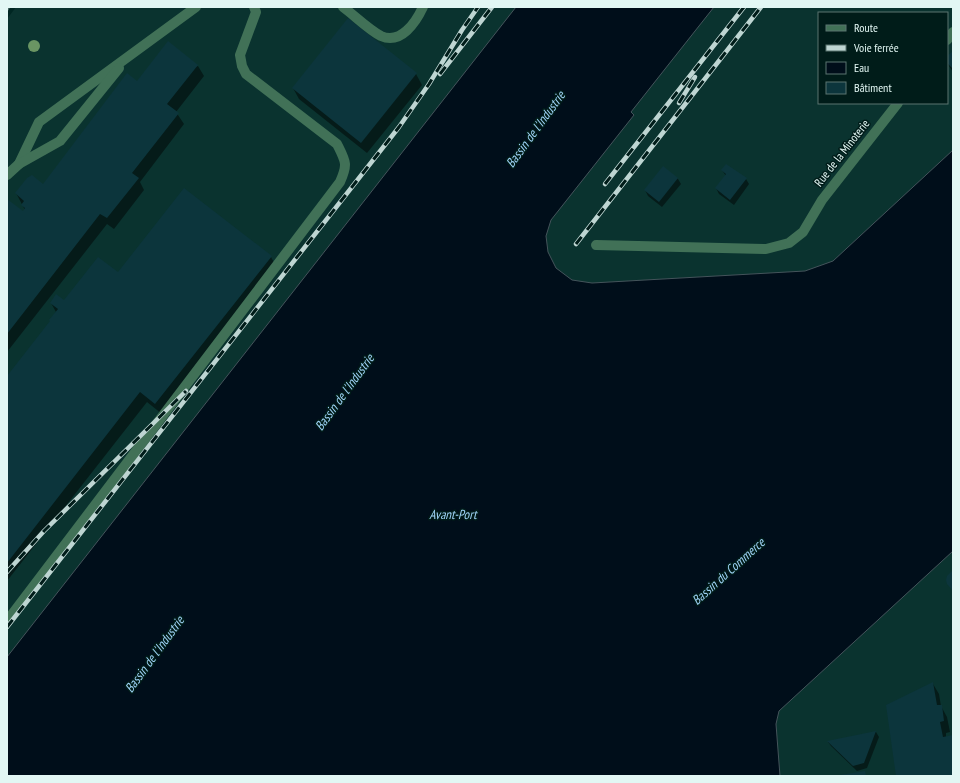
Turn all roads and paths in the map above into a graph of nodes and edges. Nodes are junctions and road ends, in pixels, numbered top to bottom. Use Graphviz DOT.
graph roads {
  1 [pos="9,7"];
  2 [pos="196,7"];
  3 [pos="254,7"];
  4 [pos="343,7"];
  5 [pos="423,7"];
  6 [pos="7,10"];
  7 [pos="127,57"];
  8 [pos="897,104"];
  9 [pos="19,164"];
  10 [pos="7,175"];
  11 [pos="596,245"];
  12 [pos="7,621"];
  1 -- 6 [label="path"];
  2 -- 7 [label="street"];
  3 -- 12 [label="street"];
  4 -- 5 [label="street"];
  7 -- 9 [label="street"];
  7 -- 9 [label="street"];
  8 -- 11 [label="street, Rue de la Minoterie"];
  9 -- 10 [label="street"];
}
